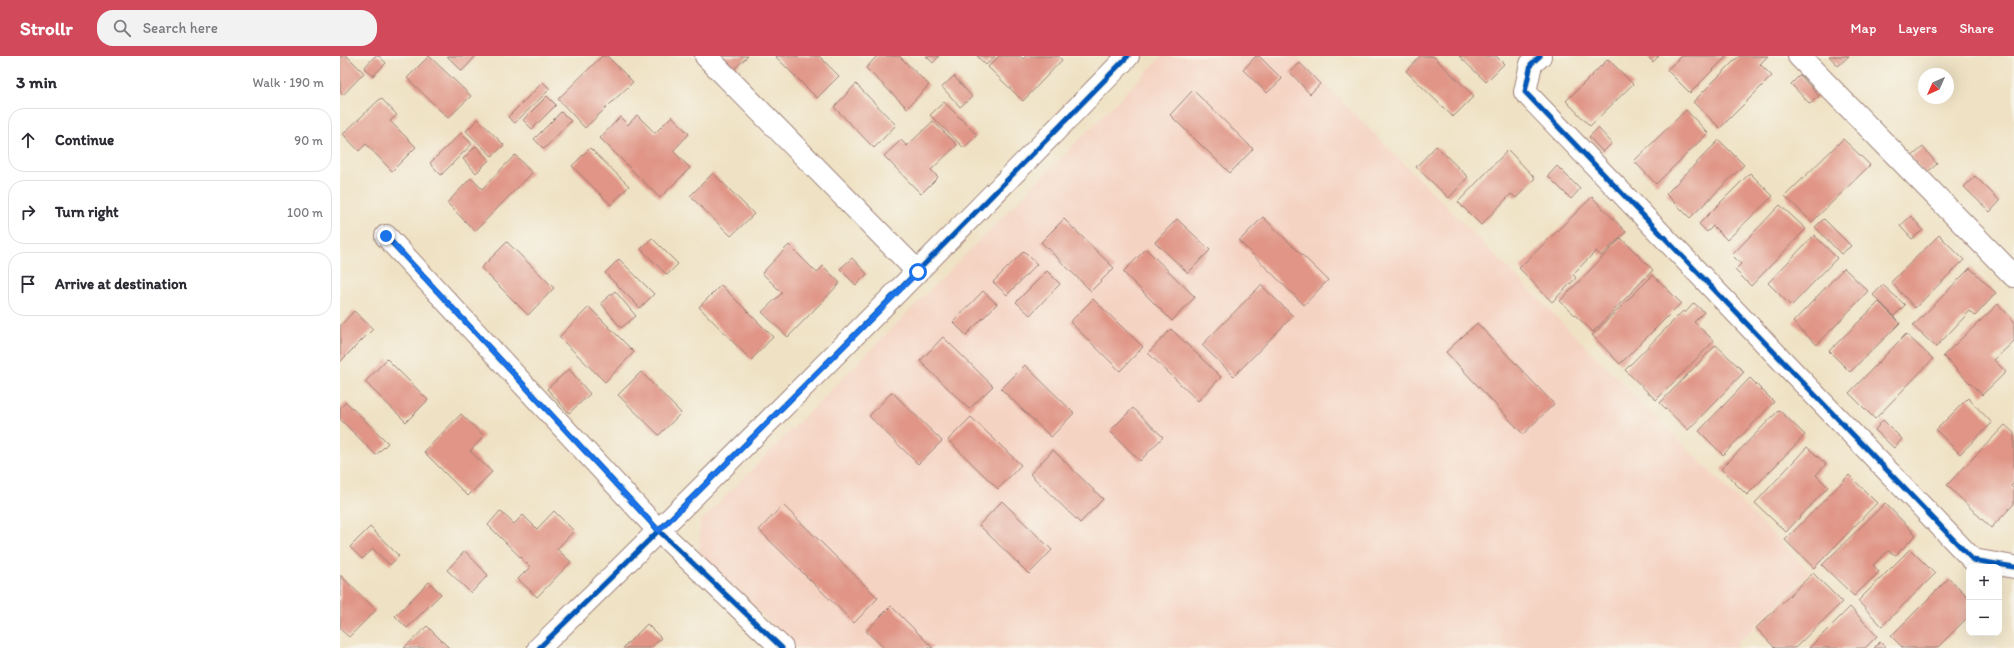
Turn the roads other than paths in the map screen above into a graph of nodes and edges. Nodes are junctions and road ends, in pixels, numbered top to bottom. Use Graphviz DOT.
graph roads {
  1 [pos="706,56"];
  2 [pos="1128,56"];
  3 [pos="1540,56"];
  4 [pos="1799,56"];
  5 [pos="386,236"];
  6 [pos="918,272"];
  7 [pos="2014,276"];
  8 [pos="659,531"];
  9 [pos="2014,567"];
  10 [pos="539,648"];
  11 [pos="782,648"];
  1 -- 6 [label="street"];
  2 -- 6 [label="street"];
  3 -- 9 [label="street"];
  4 -- 7 [label="street"];
  5 -- 8 [label="street"];
  6 -- 8 [label="street"];
  8 -- 10 [label="street"];
  8 -- 11 [label="street"];
}
